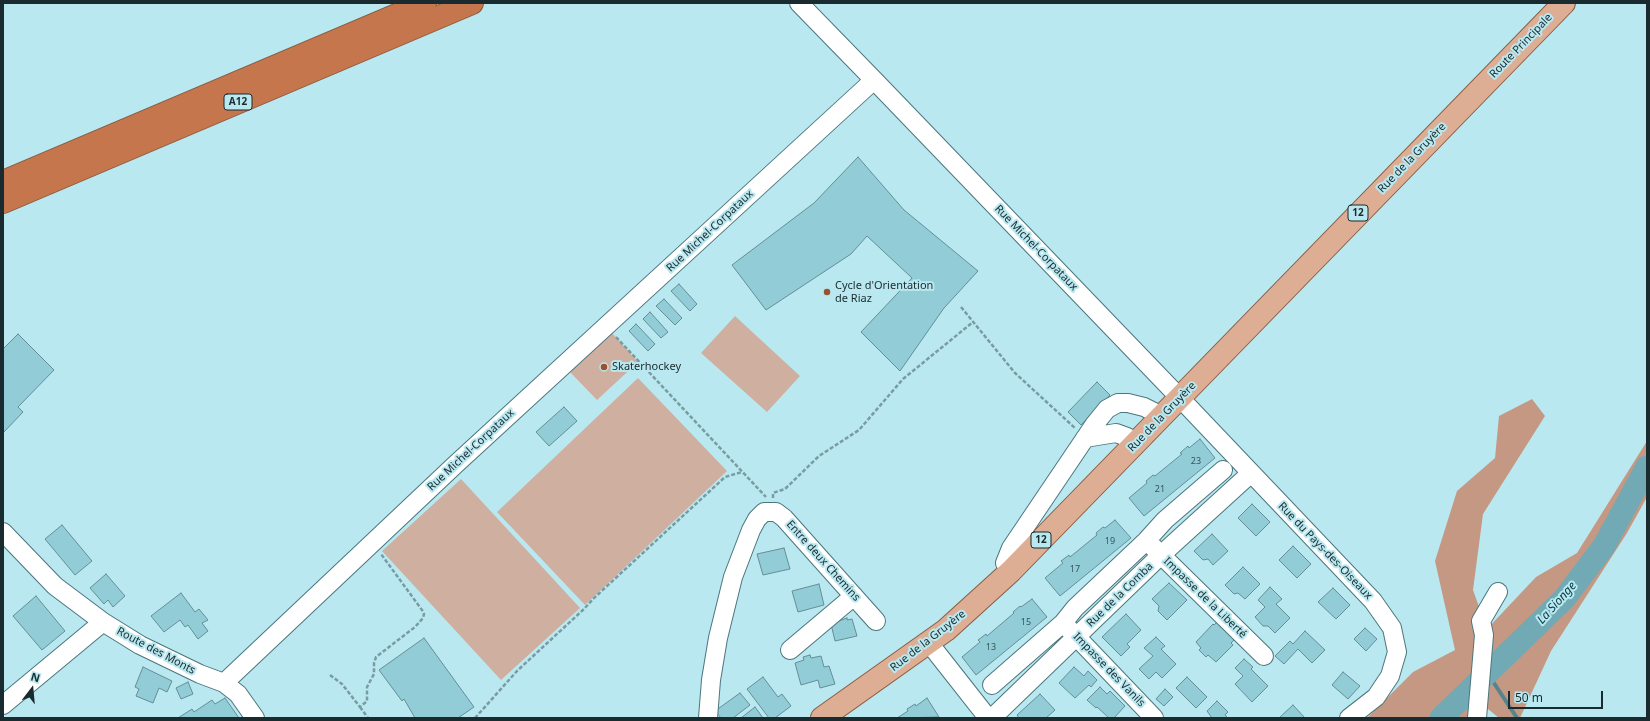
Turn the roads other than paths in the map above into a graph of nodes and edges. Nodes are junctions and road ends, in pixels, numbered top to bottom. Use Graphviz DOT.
graph roads {
  1 [pos="425,3"];
  2 [pos="472,3"];
  3 [pos="799,3"];
  4 [pos="1564,3"];
  5 [pos="874,80"];
  6 [pos="1478,90"];
  7 [pos="3,182"];
  8 [pos="3,202"];
  9 [pos="1180,398"];
  10 [pos="1162,416"];
  11 [pos="1085,438"];
  12 [pos="1137,442"];
  13 [pos="1223,470"];
  14 [pos="1250,474"];
  15 [pos="1034,512"];
  16 [pos="3,532"];
  17 [pos="1048,534"];
  18 [pos="1146,541"];
  19 [pos="1162,555"];
  20 [pos="1010,571"];
  21 [pos="1498,592"];
  22 [pos="854,596"];
  23 [pos="876,620"];
  24 [pos="103,622"];
  25 [pos="1063,623"];
  26 [pos="1077,637"];
  27 [pos="929,643"];
  28 [pos="790,650"];
  29 [pos="1264,656"];
  30 [pos="224,683"];
  31 [pos="992,685"];
  32 [pos="3,705"];
  33 [pos="1478,713"];
  34 [pos="255,718"];
  35 [pos="708,718"];
  36 [pos="822,718"];
  37 [pos="988,718"];
  38 [pos="992,718"];
  39 [pos="1154,718"];
  40 [pos="1349,718"];
  1 -- 7 [label="highway, A12"];
  2 -- 8 [label="highway, A12"];
  3 -- 5 [label="street"];
  4 -- 6 [label="main road, Route Principale / 12"];
  5 -- 9 [label="street, Rue Michel-Corpataux"];
  5 -- 30 [label="street, Rue Michel-Corpataux"];
  6 -- 9 [label="main road, Rue de la Gruyère / 12"];
  9 -- 10 [label="main road, Rue de la Gruyère / 12"];
  9 -- 14 [label="street, Rue du Pays-des-Oiseaux"];
  10 -- 11 [label="street"];
  10 -- 12 [label="main road, Rue de la Gruyère / 12"];
  11 -- 12 [label="street"];
  11 -- 15 [label="street"];
  12 -- 17 [label="main road, Rue de la Gruyère / 12"];
  13 -- 18 [label="street"];
  14 -- 19 [label="street, Rue de la Comba"];
  14 -- 40 [label="street, Rue du Pays-des-Oiseaux"];
  15 -- 17 [label="street"];
  15 -- 20 [label="street"];
  16 -- 24 [label="street, Route des Monts"];
  17 -- 20 [label="main road, Rue de la Gruyère / 12"];
  18 -- 19 [label="street, Impasse de la Liberté"];
  18 -- 25 [label="street"];
  19 -- 26 [label="street, Rue de la Comba"];
  19 -- 29 [label="street, Impasse de la Liberté"];
  20 -- 27 [label="main road, Rue de la Gruyère / 12"];
  21 -- 33 [label="street"];
  22 -- 23 [label="street, Entre deux Chemins"];
  22 -- 28 [label="street"];
  22 -- 35 [label="street, Entre deux Chemins"];
  24 -- 30 [label="street, Route des Monts"];
  24 -- 32 [label="street"];
  25 -- 26 [label="street, Impasse des Vanils"];
  25 -- 31 [label="street"];
  26 -- 38 [label="street, Rue de la Comba"];
  26 -- 39 [label="street, Impasse des Vanils"];
  27 -- 36 [label="main road, Rue de la Gruyère / 12"];
  27 -- 37 [label="street"];
  30 -- 34 [label="street, Route des Monts"];
}
